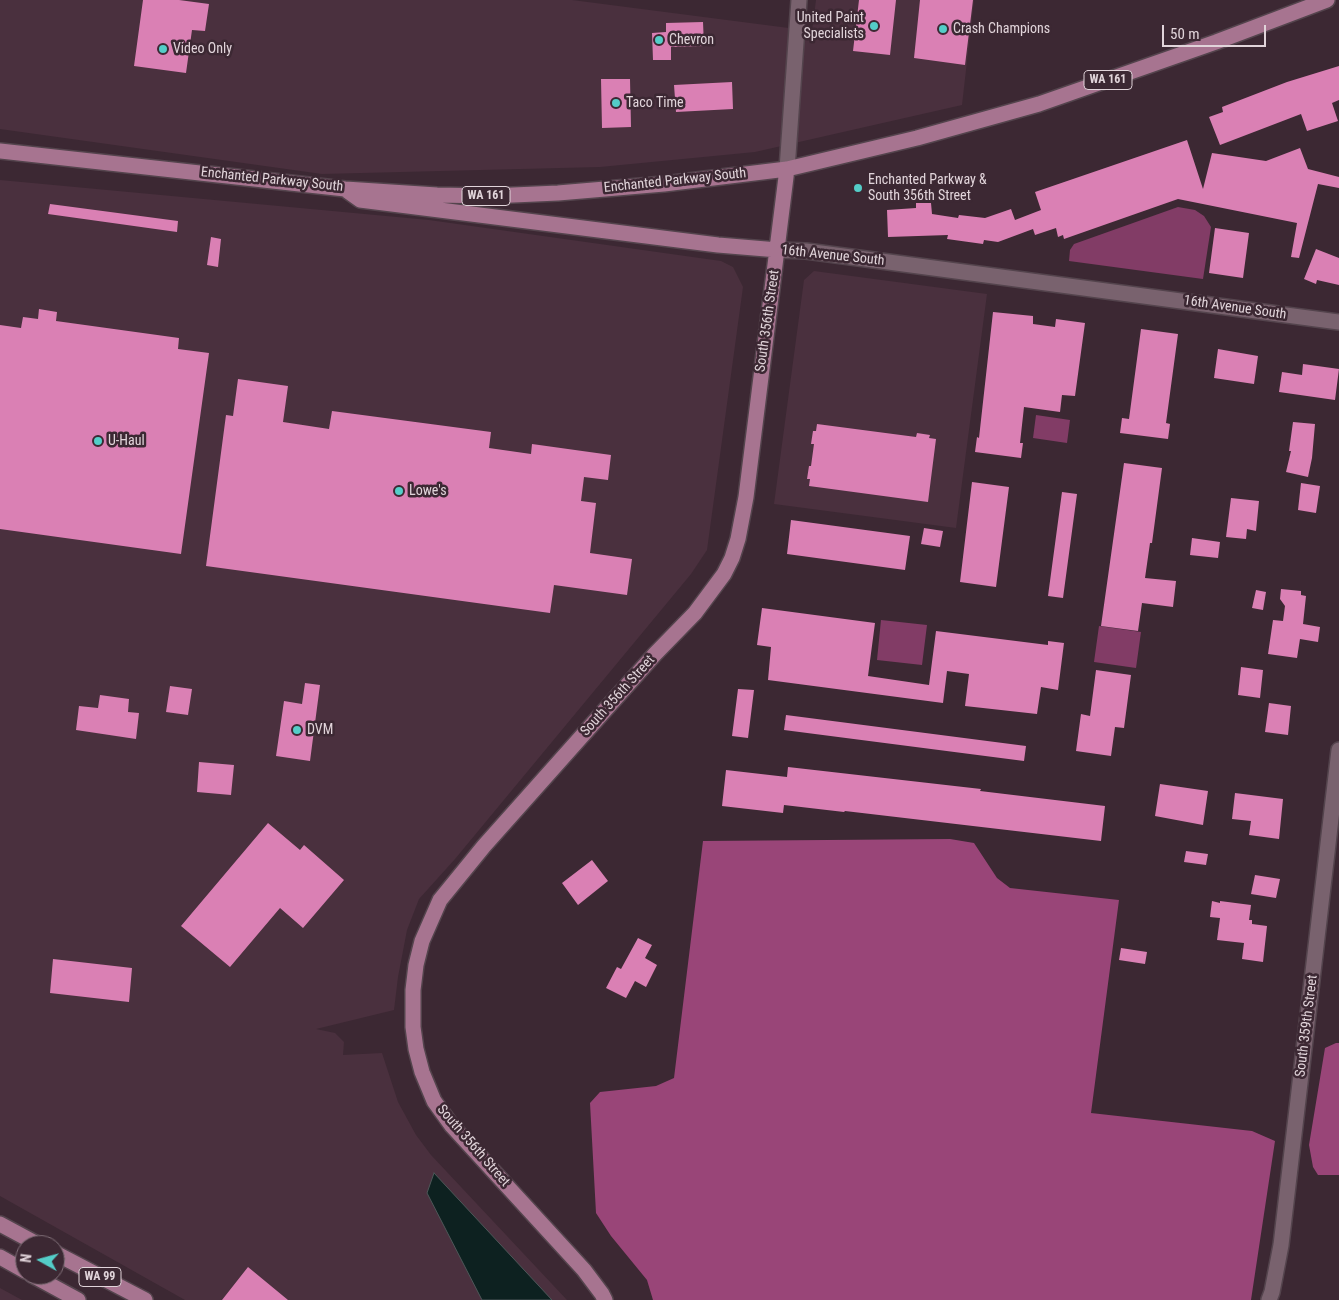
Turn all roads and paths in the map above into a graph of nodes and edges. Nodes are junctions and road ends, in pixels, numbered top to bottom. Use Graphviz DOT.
graph roads {
  1 [pos="799,0"];
  2 [pos="1326,0"];
  3 [pos="0,151"];
  4 [pos="787,169"];
  5 [pos="345,189"];
  6 [pos="778,250"];
  7 [pos="1334,322"];
  8 [pos="1339,750"];
  9 [pos="0,1224"];
  10 [pos="21,1235"];
  11 [pos="0,1257"];
  12 [pos="65,1258"];
  13 [pos="15,1265"];
  14 [pos="50,1285"];
  15 [pos="78,1300"];
  16 [pos="145,1300"];
  17 [pos="605,1300"];
  18 [pos="1269,1300"];
  1 -- 4 [label="street, South 356th Street"];
  2 -- 4 [label="main road, Enchanted Parkway South / WA 161"];
  3 -- 5 [label="main road, Enchanted Parkway South / WA 161"];
  4 -- 5 [label="main road, Enchanted Parkway South / WA 161"];
  4 -- 6 [label="main road, South 356th Street"];
  5 -- 6 [label="main road, 16th Avenue South"];
  6 -- 7 [label="street, 16th Avenue South"];
  6 -- 17 [label="main road, South 356th Street"];
  8 -- 18 [label="street, South 359th Street"];
  9 -- 10 [label="main road"];
  11 -- 13 [label="main road"];
  12 -- 16 [label="main road, WA 99"];
  14 -- 15 [label="main road, WA 99"];
}
